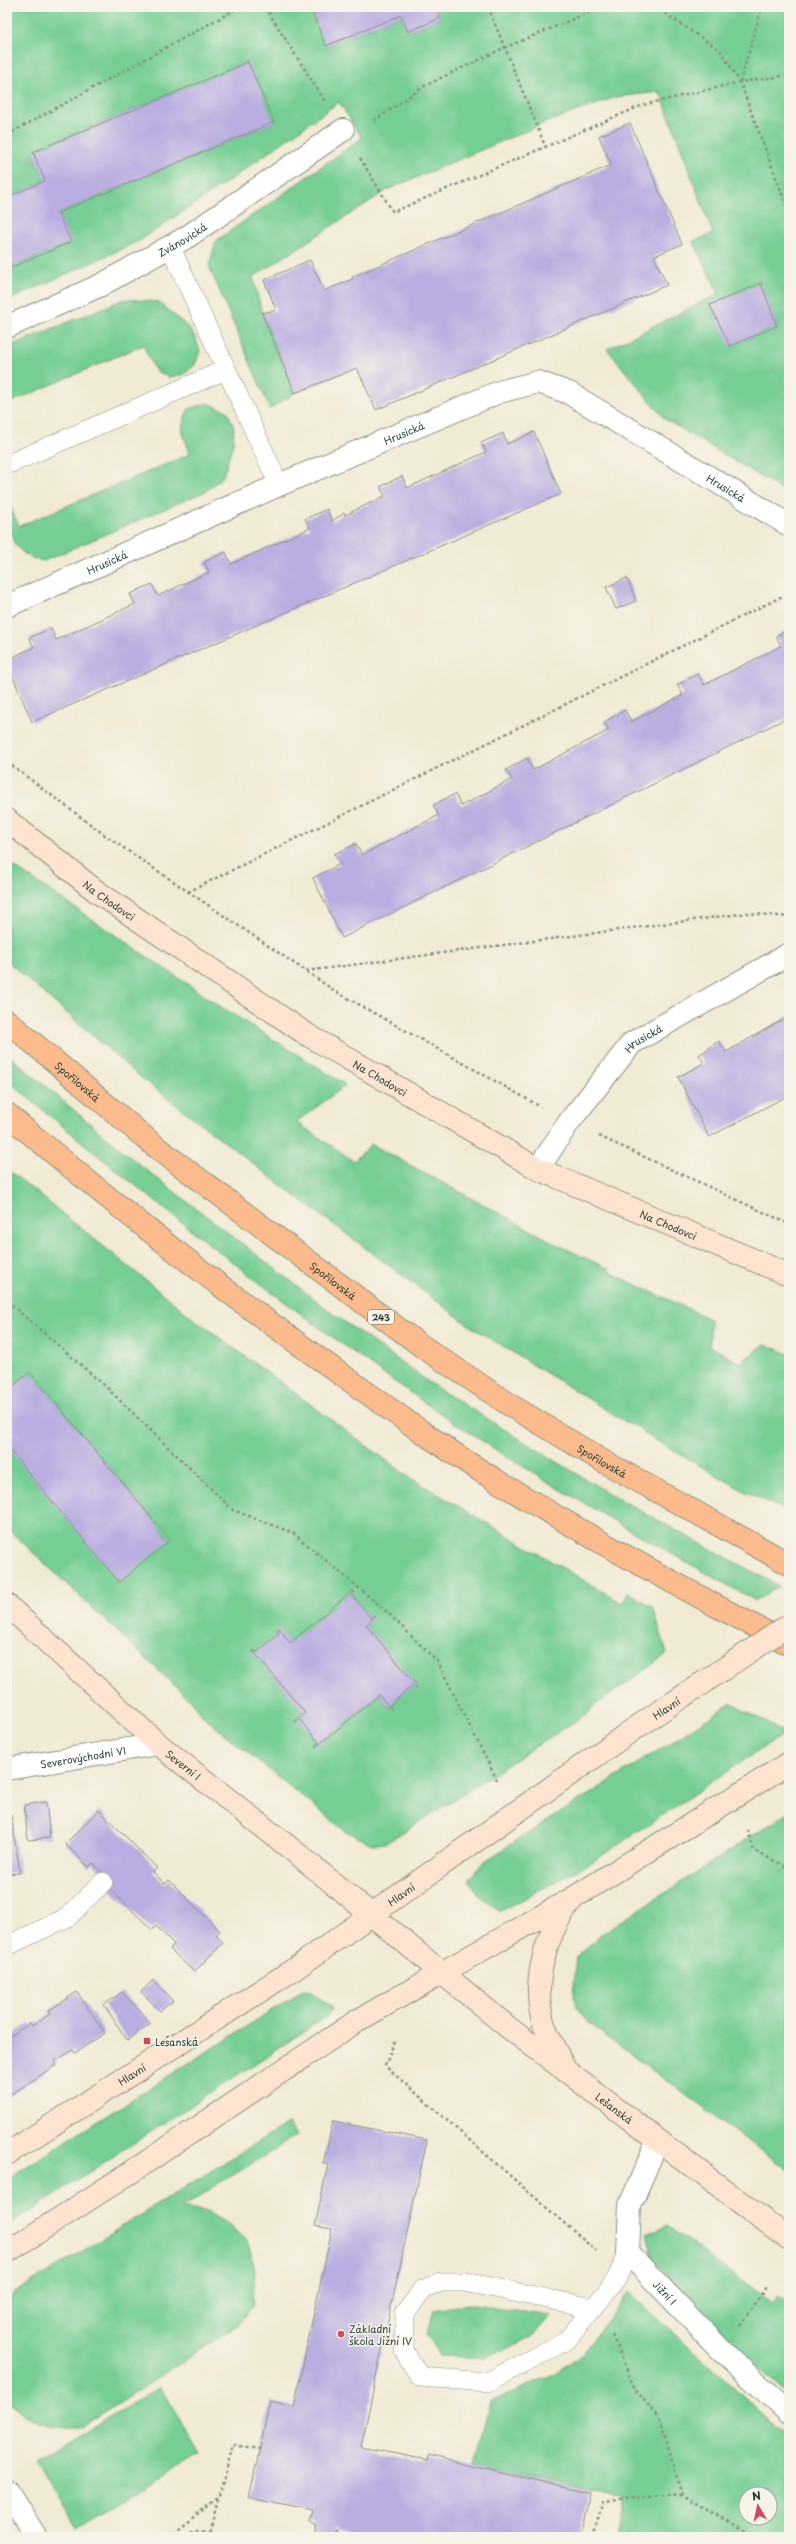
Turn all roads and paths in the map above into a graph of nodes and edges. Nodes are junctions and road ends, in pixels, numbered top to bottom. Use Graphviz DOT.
graph roads {
  1 [pos="240,7"];
  2 [pos="488,7"];
  3 [pos="602,7"];
  4 [pos="655,7"];
  5 [pos="762,7"];
  6 [pos="504,48"];
  7 [pos="789,75"];
  8 [pos="740,82"];
  9 [pos="368,126"];
  10 [pos="343,130"];
  11 [pos="7,135"];
  12 [pos="546,148"];
  13 [pos="788,203"];
  14 [pos="394,212"];
  15 [pos="789,212"];
  16 [pos="170,246"];
  17 [pos="7,327"];
  18 [pos="225,370"];
  19 [pos="11,463"];
  20 [pos="279,485"];
  21 [pos="789,525"];
  22 [pos="789,594"];
  23 [pos="7,606"];
  24 [pos="7,762"];
  25 [pos="7,820"];
  26 [pos="188,892"];
  27 [pos="789,917"];
  28 [pos="789,954"];
  29 [pos="306,972"];
  30 [pos="7,1021"];
  31 [pos="7,1114"];
  32 [pos="569,1122"];
  33 [pos="538,1169"];
  34 [pos="789,1224"];
  35 [pos="789,1275"];
  36 [pos="7,1300"];
  37 [pos="789,1564"];
  38 [pos="7,1605"];
  39 [pos="789,1625"];
  40 [pos="789,1644"];
  41 [pos="158,1744"];
  42 [pos="789,1763"];
  43 [pos="7,1769"];
  44 [pos="497,1780"];
  45 [pos="748,1830"];
  46 [pos="789,1868"];
  47 [pos="103,1882"];
  48 [pos="573,1898"];
  49 [pos="369,1914"];
  50 [pos="7,1946"];
  51 [pos="442,1973"];
  52 [pos="395,2041"];
  53 [pos="565,2070"];
  54 [pos="658,2140"];
  55 [pos="7,2154"];
  56 [pos="789,2239"];
  57 [pos="7,2252"];
  58 [pos="624,2263"];
  59 [pos="766,2287"];
  60 [pos="596,2304"];
  61 [pos="749,2312"];
  62 [pos="789,2413"];
  63 [pos="260,2449"];
  64 [pos="7,2492"];
  65 [pos="682,2494"];
  66 [pos="219,2497"];
  67 [pos="209,2531"];
  68 [pos="36,2537"];
  69 [pos="168,2537"];
  70 [pos="179,2537"];
  71 [pos="208,2537"];
  72 [pos="220,2537"];
  73 [pos="593,2537"];
  74 [pos="755,2537"];
  1 -- 11 [label="path"];
  2 -- 6 [label="path"];
  3 -- 6 [label="path"];
  4 -- 8 [label="path"];
  5 -- 8 [label="path"];
  6 -- 9 [label="path"];
  6 -- 12 [label="path"];
  7 -- 8 [label="path"];
  8 -- 12 [label="path"];
  8 -- 13 [label="path"];
  10 -- 16 [label="street, Zvánovická"];
  12 -- 14 [label="path"];
  13 -- 15 [label="path"];
  16 -- 17 [label="street, Zvánovická"];
  16 -- 18 [label="lane"];
  18 -- 19 [label="lane"];
  18 -- 20 [label="lane"];
  20 -- 21 [label="street, Hrusická"];
  20 -- 23 [label="street, Hrusická"];
  22 -- 26 [label="path"];
  24 -- 26 [label="path"];
  25 -- 33 [label="street, Na Chodovci"];
  26 -- 29 [label="path"];
  27 -- 29 [label="path"];
  28 -- 32 [label="street, Hrusická"];
  29 -- 32 [label="path"];
  30 -- 37 [label="highway, Spořilovská / 243"];
  31 -- 40 [label="highway"];
  32 -- 33 [label="street, Hrusická"];
  32 -- 34 [label="path"];
  33 -- 35 [label="street, Na Chodovci"];
  36 -- 44 [label="path"];
  38 -- 41 [label="street, Severní I"];
  39 -- 49 [label="street, Hlavní, bridge"];
  41 -- 43 [label="street, Severovýchodní VI"];
  41 -- 49 [label="street, Severní I"];
  42 -- 48 [label="street"];
  45 -- 46 [label="path"];
  47 -- 50 [label="lane"];
  48 -- 51 [label="street"];
  48 -- 53 [label="street"];
  49 -- 51 [label="street, Severní I"];
  49 -- 55 [label="street, Hlavní"];
  51 -- 53 [label="street, Lešanská"];
  51 -- 57 [label="street"];
  52 -- 58 [label="path"];
  53 -- 54 [label="street, Lešanská"];
  54 -- 56 [label="street, Lešanská"];
  54 -- 58 [label="street"];
  58 -- 60 [label="lane"];
  58 -- 62 [label="street, Jižní I"];
  59 -- 61 [label="path"];
  60 -- 60 [label="lane"];
  60 -- 65 [label="path"];
  63 -- 66 [label="path"];
  64 -- 68 [label="street"];
  65 -- 73 [label="path"];
  65 -- 74 [label="path"];
  66 -- 67 [label="path"];
  66 -- 69 [label="path"];
  67 -- 70 [label="path"];
  67 -- 71 [label="path"];
  67 -- 72 [label="path"];
}
